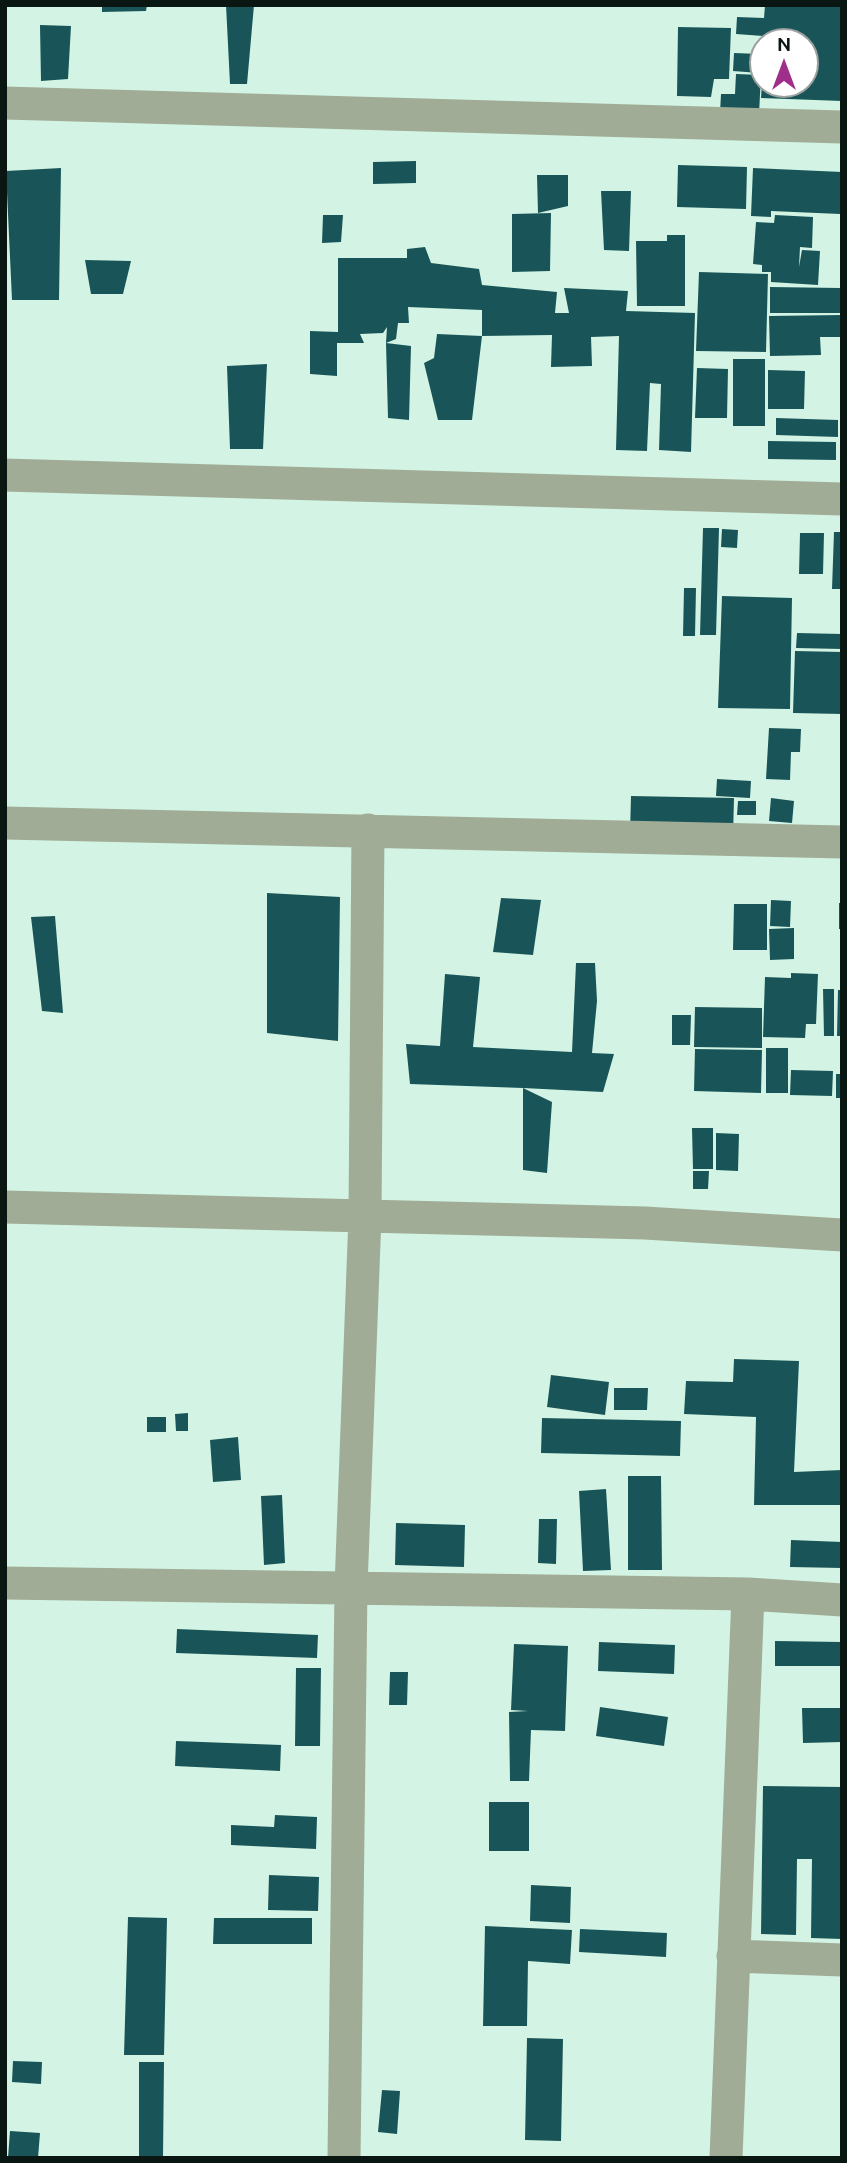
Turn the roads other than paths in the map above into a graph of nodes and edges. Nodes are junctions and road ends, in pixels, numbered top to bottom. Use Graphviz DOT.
graph roads {
  1 [pos="5,103"];
  2 [pos="842,127"];
  3 [pos="5,475"];
  4 [pos="842,499"];
  5 [pos="5,822"];
  6 [pos="368,830"];
  7 [pos="842,842"];
  8 [pos="5,1207"];
  9 [pos="365,1216"];
  10 [pos="842,1235"];
  11 [pos="5,1583"];
  12 [pos="351,1587"];
  13 [pos="748,1594"];
  14 [pos="842,1600"];
  15 [pos="733,1956"];
  16 [pos="842,1960"];
  17 [pos="344,2158"];
  18 [pos="726,2158"];
  1 -- 2 [label="street"];
  3 -- 4 [label="street"];
  5 -- 6 [label="street"];
  6 -- 7 [label="street"];
  6 -- 9 [label="street"];
  8 -- 9 [label="street"];
  9 -- 10 [label="street"];
  9 -- 12 [label="street"];
  11 -- 12 [label="street"];
  12 -- 13 [label="street"];
  12 -- 17 [label="street"];
  13 -- 14 [label="street"];
  13 -- 15 [label="street"];
  15 -- 16 [label="street"];
  15 -- 18 [label="street"];
}
